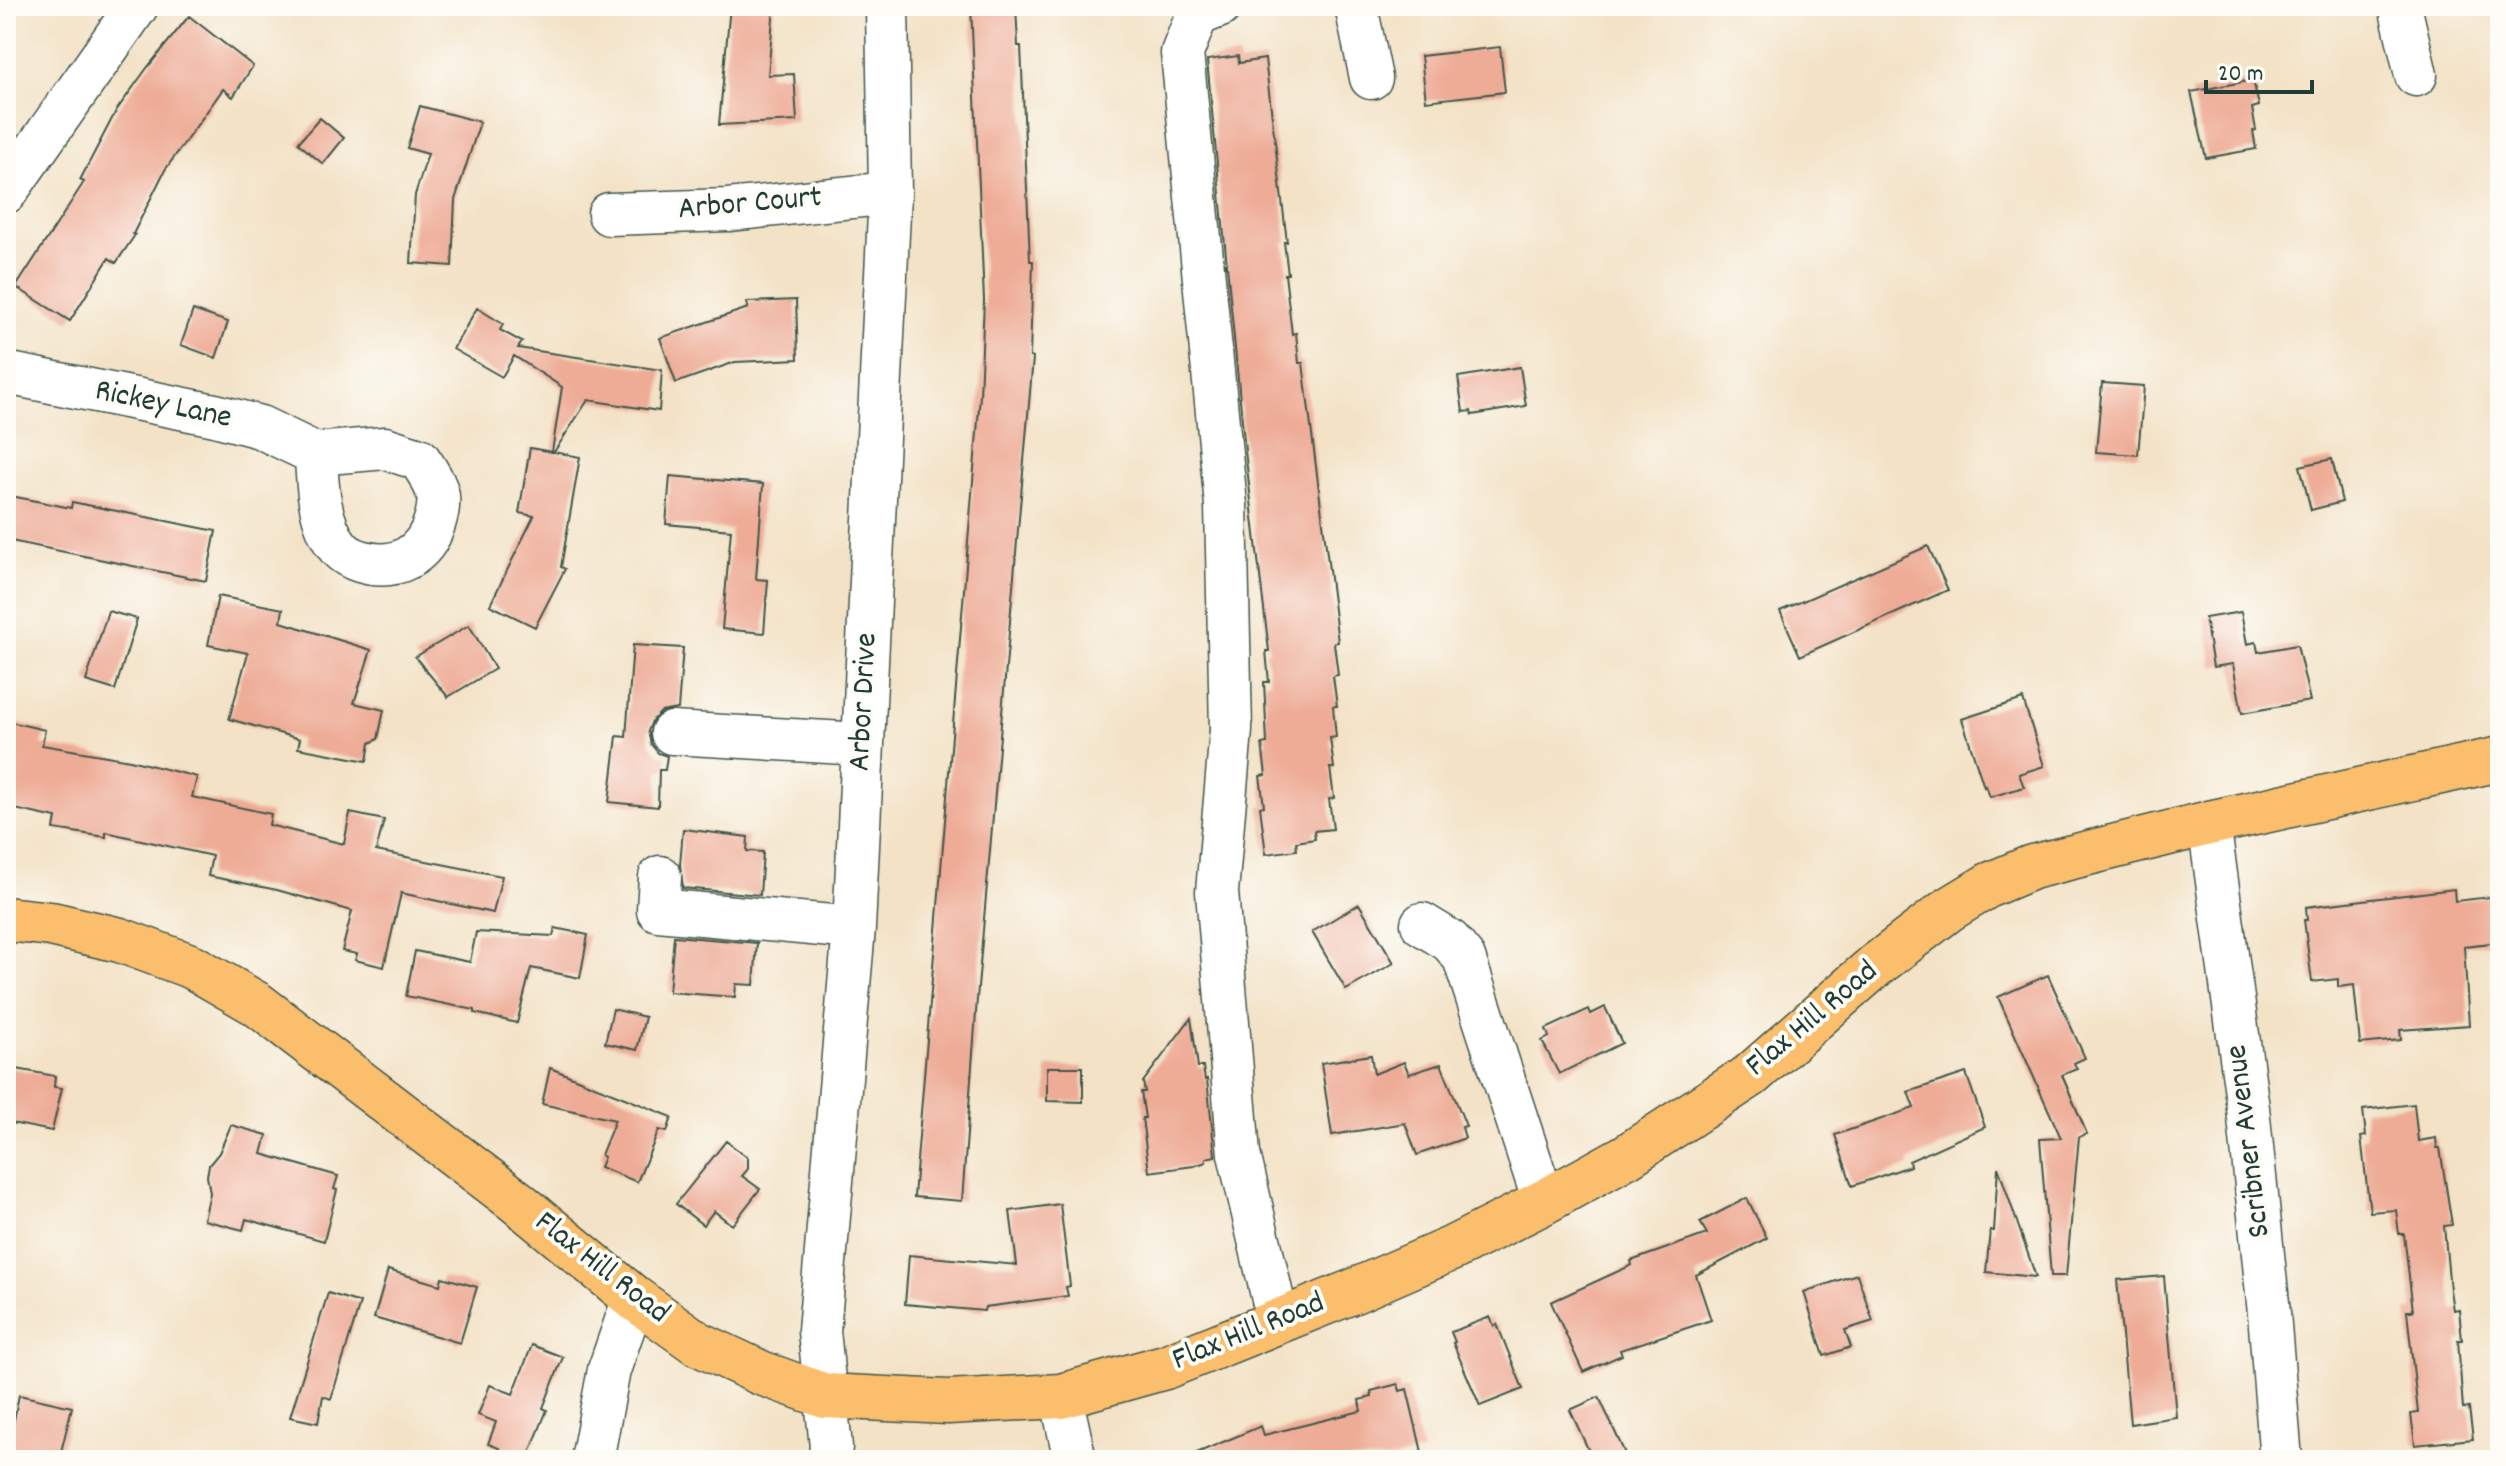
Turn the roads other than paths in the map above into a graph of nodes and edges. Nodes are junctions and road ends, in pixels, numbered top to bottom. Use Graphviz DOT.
graph roads {
  1 [pos="137,6"];
  2 [pos="887,6"];
  3 [pos="1220,6"];
  4 [pos="1356,6"];
  5 [pos="2400,6"];
  6 [pos="2416,75"];
  7 [pos="1371,78"];
  8 [pos="6,192"];
  9 [pos="890,193"];
  10 [pos="609,214"];
  11 [pos="6,373"];
  12 [pos="316,454"];
  13 [pos="672,733"];
  14 [pos="863,744"];
  15 [pos="2500,759"];
  16 [pos="2209,823"];
  17 [pos="658,908"];
  18 [pos="6,919"];
  19 [pos="1422,924"];
  20 [pos="854,928"];
  21 [pos="1544,1202"];
  22 [pos="634,1298"];
  23 [pos="1278,1321"];
  24 [pos="825,1396"];
  25 [pos="1061,1396"];
  26 [pos="592,1460"];
  27 [pos="829,1460"];
  28 [pos="1075,1460"];
  29 [pos="2281,1460"];
  1 -- 8 [label="street"];
  2 -- 9 [label="street, Arbor Drive"];
  3 -- 23 [label="street"];
  4 -- 7 [label="street"];
  5 -- 6 [label="street"];
  9 -- 10 [label="street, Arbor Court"];
  9 -- 14 [label="street, Arbor Drive"];
  11 -- 12 [label="street, Rickey Lane"];
  13 -- 14 [label="street"];
  14 -- 20 [label="street, Arbor Drive"];
  15 -- 16 [label="main road, Flax Hill Road"];
  16 -- 21 [label="main road, Flax Hill Road"];
  16 -- 29 [label="street, Scribner Avenue"];
  17 -- 20 [label="street"];
  18 -- 22 [label="main road, Flax Hill Road"];
  19 -- 21 [label="street"];
  20 -- 24 [label="street, Arbor Drive"];
  21 -- 23 [label="main road, Flax Hill Road"];
  22 -- 24 [label="main road, Flax Hill Road"];
  22 -- 26 [label="street"];
  23 -- 25 [label="main road, Flax Hill Road"];
  24 -- 25 [label="main road, Flax Hill Road"];
  24 -- 27 [label="street, Arbor Drive"];
  25 -- 28 [label="street"];
}
